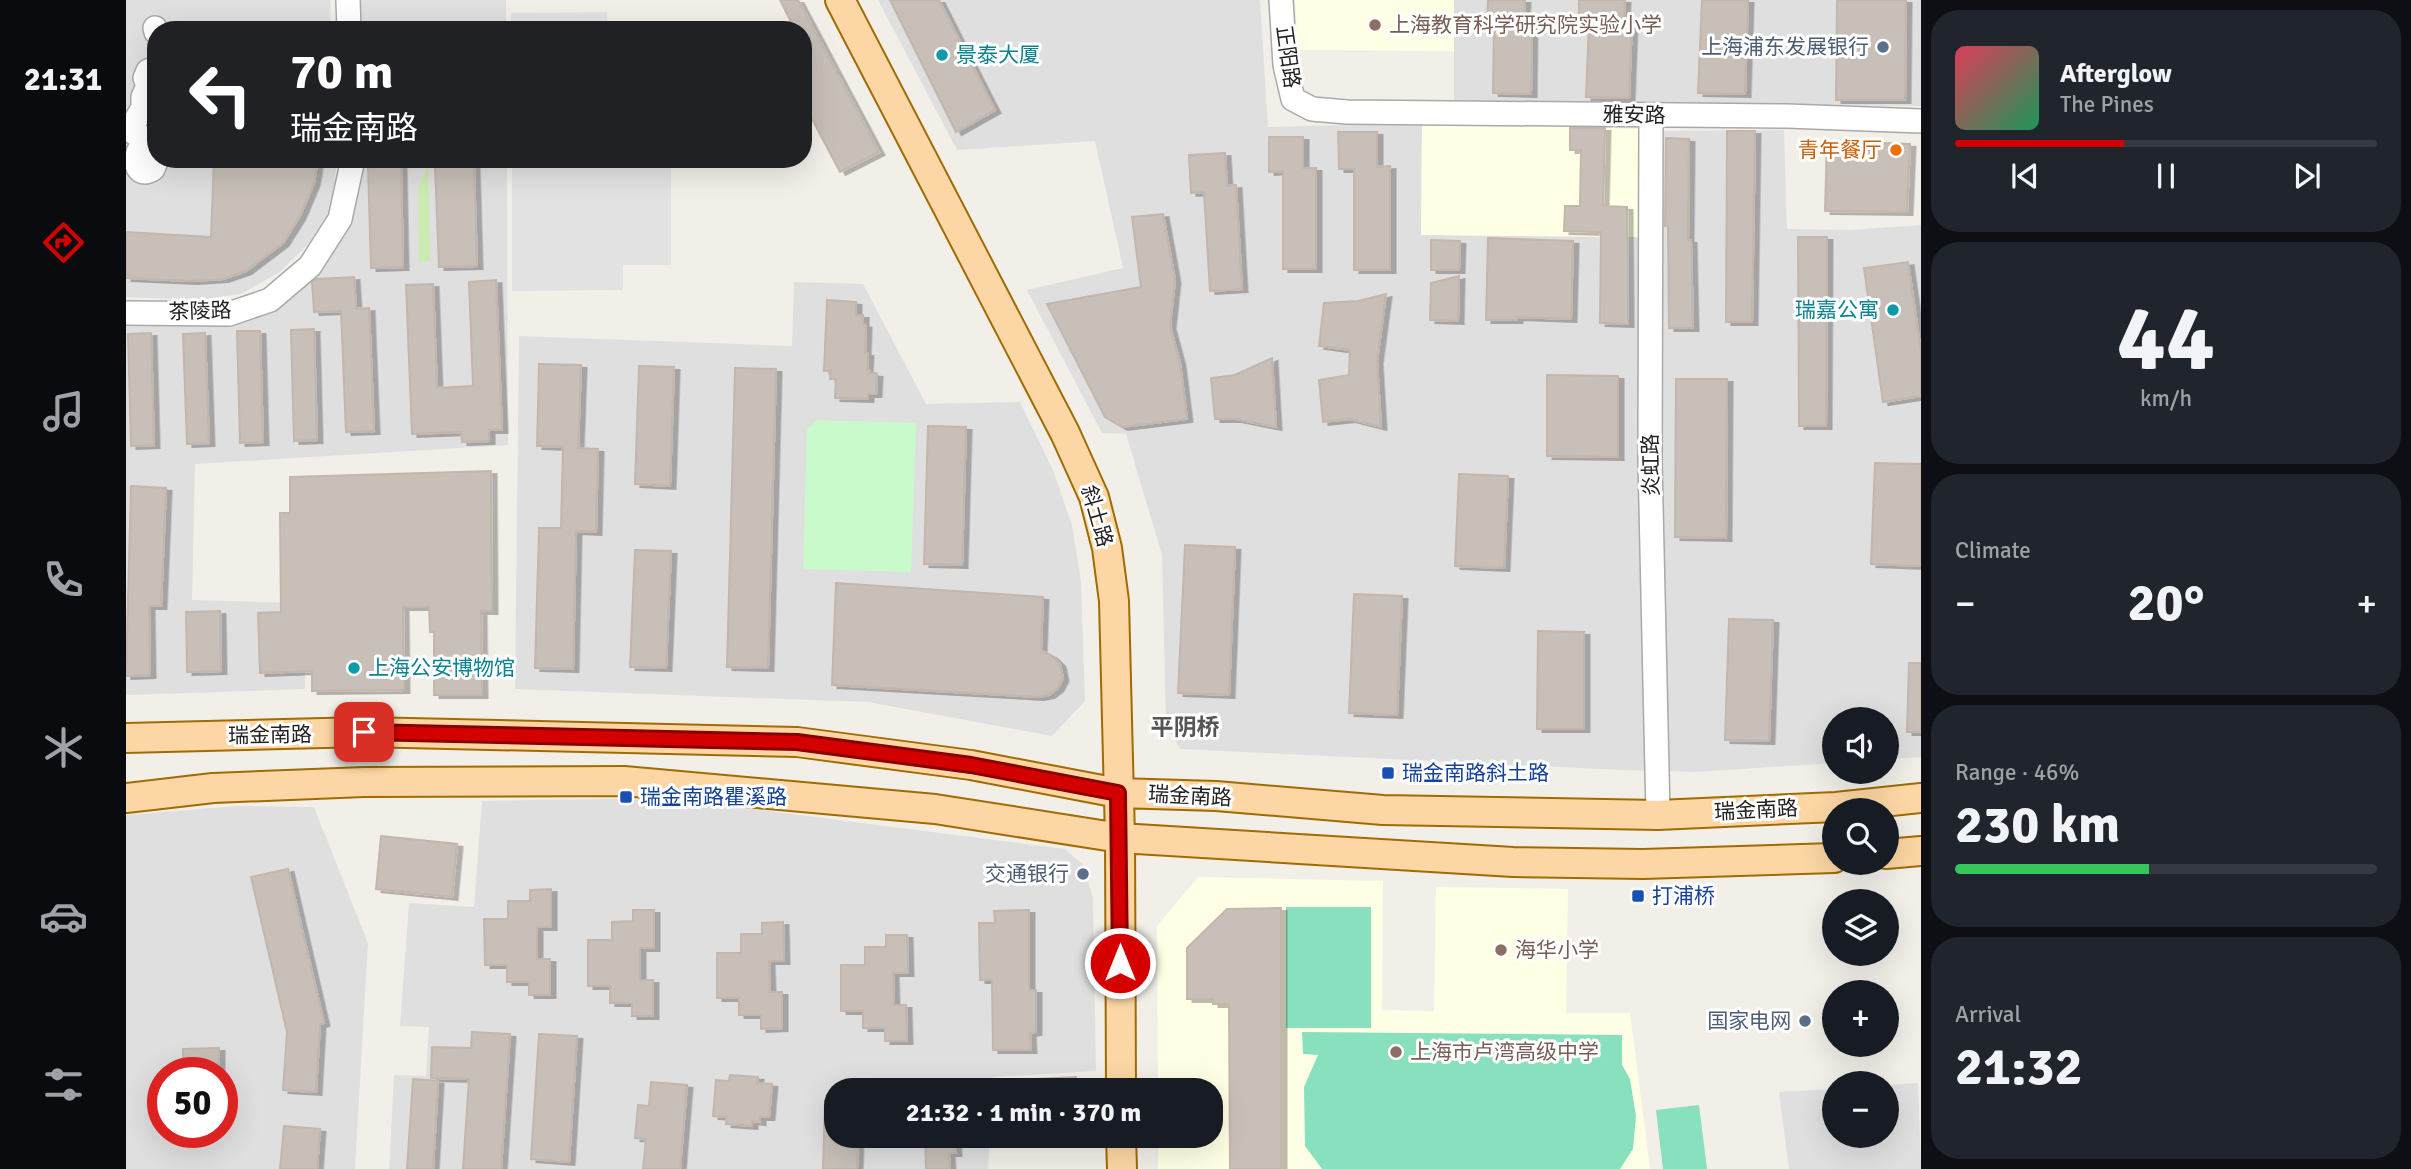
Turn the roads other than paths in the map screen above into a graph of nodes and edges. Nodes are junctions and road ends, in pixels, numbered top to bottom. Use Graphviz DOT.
graph roads {
  1 [pos="348,0"];
  2 [pos="839,0"];
  3 [pos="1281,0"];
  4 [pos="349,21"];
  5 [pos="147,100"];
  6 [pos="1347,112"];
  7 [pos="1651,115"];
  8 [pos="1921,121"];
  9 [pos="144,149"];
  10 [pos="351,168"];
  11 [pos="126,313"];
  12 [pos="126,738"];
  13 [pos="1118,793"];
  14 [pos="126,798"];
  15 [pos="1921,798"];
  16 [pos="1658,815"];
  17 [pos="1120,838"];
  18 [pos="1921,851"];
  19 [pos="1899,852"];
  20 [pos="1822,858"];
  21 [pos="1121,1078"];
  22 [pos="1121,1148"];
  23 [pos="1122,1169"];
  1 -- 4 [label="street"];
  2 -- 13 [label="main road, 斜土路"];
  3 -- 6 [label="street, 正阳路"];
  5 -- 9 [label="street"];
  6 -- 7 [label="street, 雅安路"];
  7 -- 8 [label="street, 雅安路"];
  7 -- 16 [label="street, 炎虹路"];
  10 -- 11 [label="street, 茶陵路"];
  12 -- 13 [label="main road, 瑞金南路"];
  13 -- 16 [label="main road, 瑞金南路"];
  13 -- 17 [label="main road, 斜土路"];
  14 -- 17 [label="main road"];
  15 -- 16 [label="main road, 瑞金南路"];
  17 -- 20 [label="main road"];
  17 -- 21 [label="main road, 斜土路"];
  18 -- 19 [label="main road"];
  22 -- 23 [label="main road"];
}
